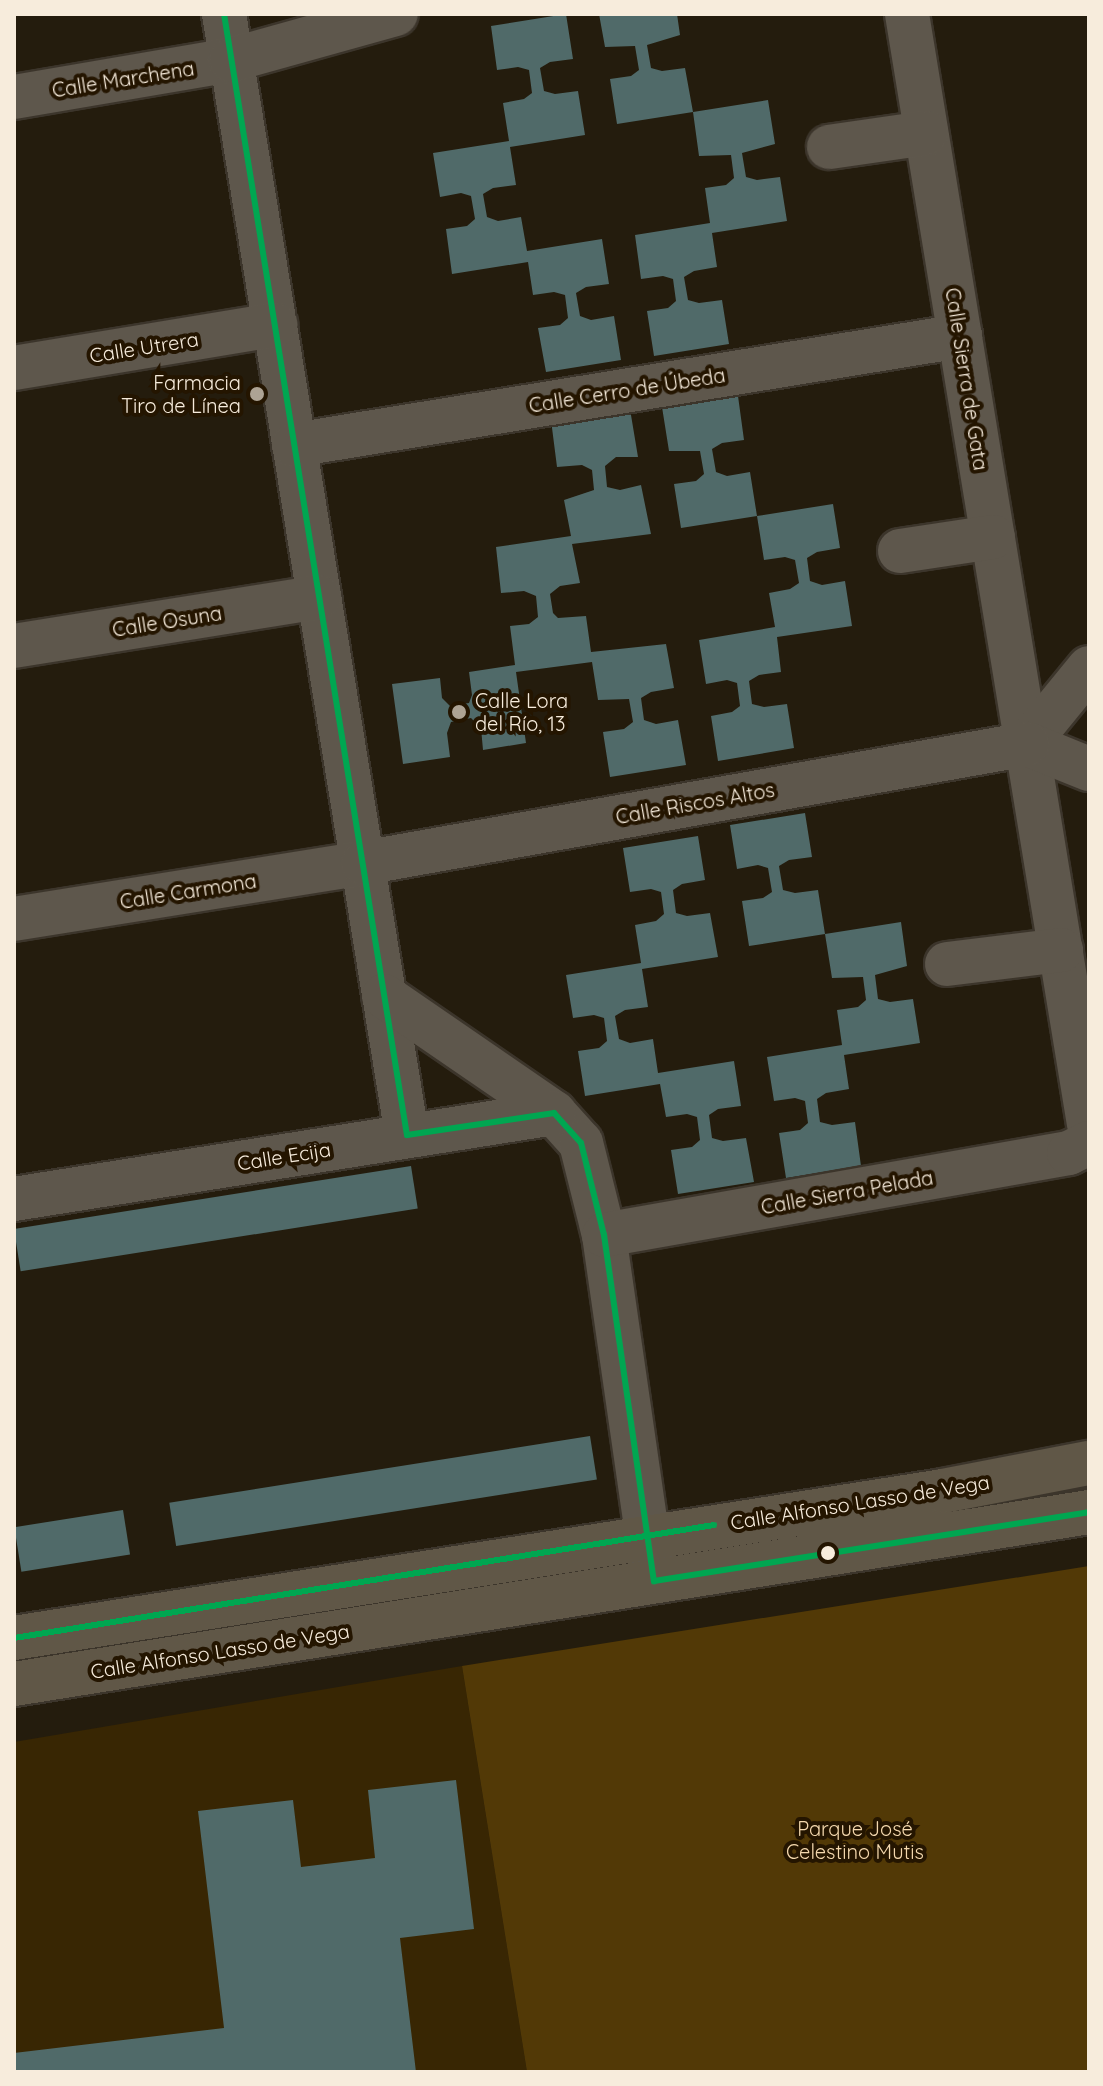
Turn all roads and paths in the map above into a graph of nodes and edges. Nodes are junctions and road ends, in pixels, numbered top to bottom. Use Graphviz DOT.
graph roads {
  1 [pos="224,14"];
  2 [pos="396,14"];
  3 [pos="907,14"];
  4 [pos="231,60"];
  5 [pos="14,97"];
  6 [pos="926,133"];
  7 [pos="829,147"];
  8 [pos="275,325"];
  9 [pos="960,336"];
  10 [pos="14,368"];
  11 [pos="294,445"];
  12 [pos="993,537"];
  13 [pos="900,551"];
  14 [pos="319,597"];
  15 [pos="14,646"];
  16 [pos="1089,668"];
  17 [pos="1027,744"];
  18 [pos="1089,769"];
  19 [pos="363,863"];
  20 [pos="14,919"];
  21 [pos="1061,950"];
  22 [pos="947,964"];
  23 [pos="384,996"];
  24 [pos="554,1113"];
  25 [pos="1089,1124"];
  26 [pos="407,1135"];
  27 [pos="1089,1143"];
  28 [pos="14,1199"];
  29 [pos="604,1235"];
  30 [pos="1089,1463"];
  31 [pos="1089,1512"];
  32 [pos="646,1536"];
  33 [pos="654,1581"];
  34 [pos="14,1638"];
  35 [pos="14,1684"];
  1 -- 4 [label="street"];
  2 -- 4 [label="street, Calle Marchena"];
  3 -- 6 [label="street, Calle Sierra de Gata"];
  4 -- 5 [label="street, Calle Marchena"];
  4 -- 8 [label="street"];
  6 -- 7 [label="street"];
  6 -- 9 [label="street, Calle Sierra de Gata"];
  8 -- 10 [label="street, Calle Utrera"];
  8 -- 11 [label="street"];
  9 -- 11 [label="street, Calle Cerro de Úbeda"];
  9 -- 12 [label="street, Calle Sierra de Gata"];
  11 -- 14 [label="street"];
  12 -- 13 [label="street"];
  12 -- 17 [label="street, Calle Sierra de Gata"];
  14 -- 15 [label="street, Calle Osuna"];
  14 -- 19 [label="street"];
  16 -- 17 [label="street"];
  17 -- 18 [label="street"];
  17 -- 19 [label="street, Calle Riscos Altos"];
  17 -- 21 [label="street, Calle Sierra de Gata"];
  19 -- 20 [label="street, Calle Carmona"];
  19 -- 23 [label="street"];
  21 -- 22 [label="street"];
  21 -- 25 [label="street, Calle Sierra de Gata"];
  23 -- 24 [label="street"];
  23 -- 26 [label="street"];
  24 -- 26 [label="street, Calle Ecija"];
  24 -- 29 [label="street"];
  26 -- 28 [label="street, Calle Ecija"];
  27 -- 29 [label="street, Calle Sierra Pelada"];
  29 -- 32 [label="street"];
  30 -- 32 [label="main road, Calle Alfonso Lasso de Vega"];
  31 -- 33 [label="main road, Calle Alfonso Lasso de Vega"];
  32 -- 33 [label="street"];
  32 -- 34 [label="main road, Calle Alfonso Lasso de Vega"];
  33 -- 35 [label="main road, Calle Alfonso Lasso de Vega"];
}
